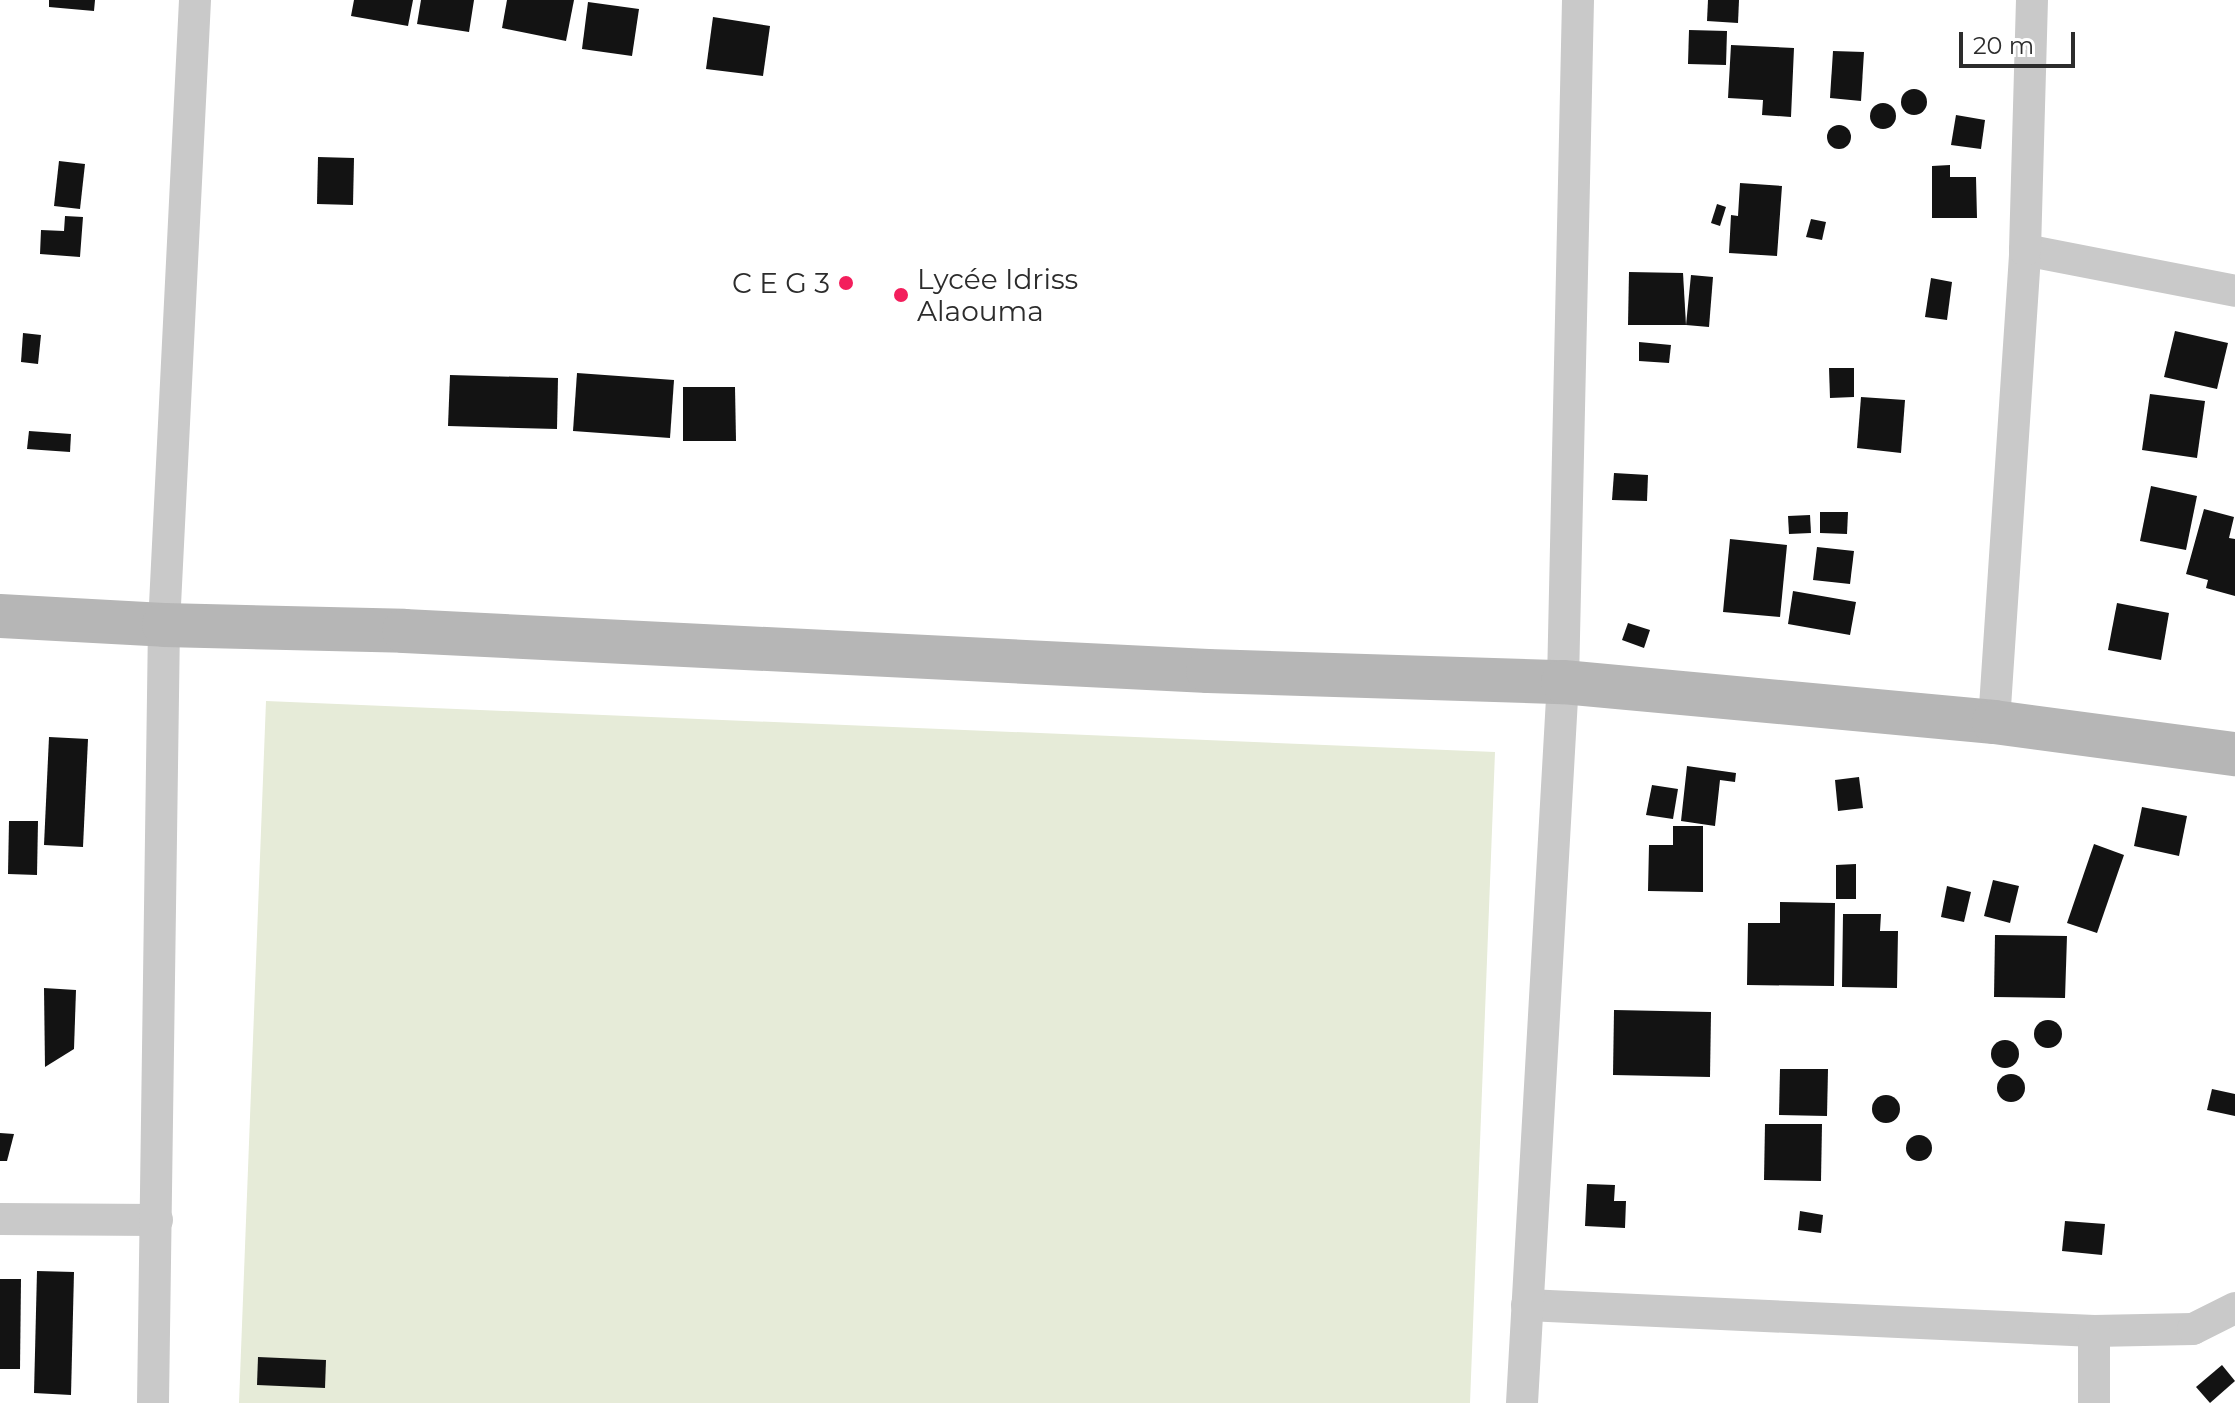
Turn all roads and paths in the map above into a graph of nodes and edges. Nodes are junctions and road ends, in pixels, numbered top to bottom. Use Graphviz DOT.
graph roads {
  1 [pos="195,0"];
  2 [pos="1578,0"];
  3 [pos="2032,0"];
  4 [pos="2025,250"];
  5 [pos="2235,291"];
  6 [pos="0,616"];
  7 [pos="164,625"];
  8 [pos="1563,682"];
  9 [pos="1994,722"];
  10 [pos="2235,754"];
  11 [pos="0,1219"];
  12 [pos="157,1220"];
  13 [pos="1527,1305"];
  14 [pos="2235,1308"];
  15 [pos="2094,1331"];
  16 [pos="153,1403"];
  17 [pos="1522,1403"];
  18 [pos="2094,1403"];
  1 -- 7 [label="street"];
  2 -- 8 [label="street"];
  3 -- 4 [label="street"];
  4 -- 5 [label="street"];
  4 -- 9 [label="street"];
  6 -- 7 [label="street"];
  7 -- 8 [label="street"];
  7 -- 12 [label="street"];
  8 -- 9 [label="street"];
  8 -- 13 [label="street"];
  9 -- 10 [label="street"];
  11 -- 12 [label="street"];
  12 -- 16 [label="street"];
  13 -- 15 [label="street"];
  13 -- 17 [label="street"];
  14 -- 15 [label="street"];
  15 -- 18 [label="street"];
}
